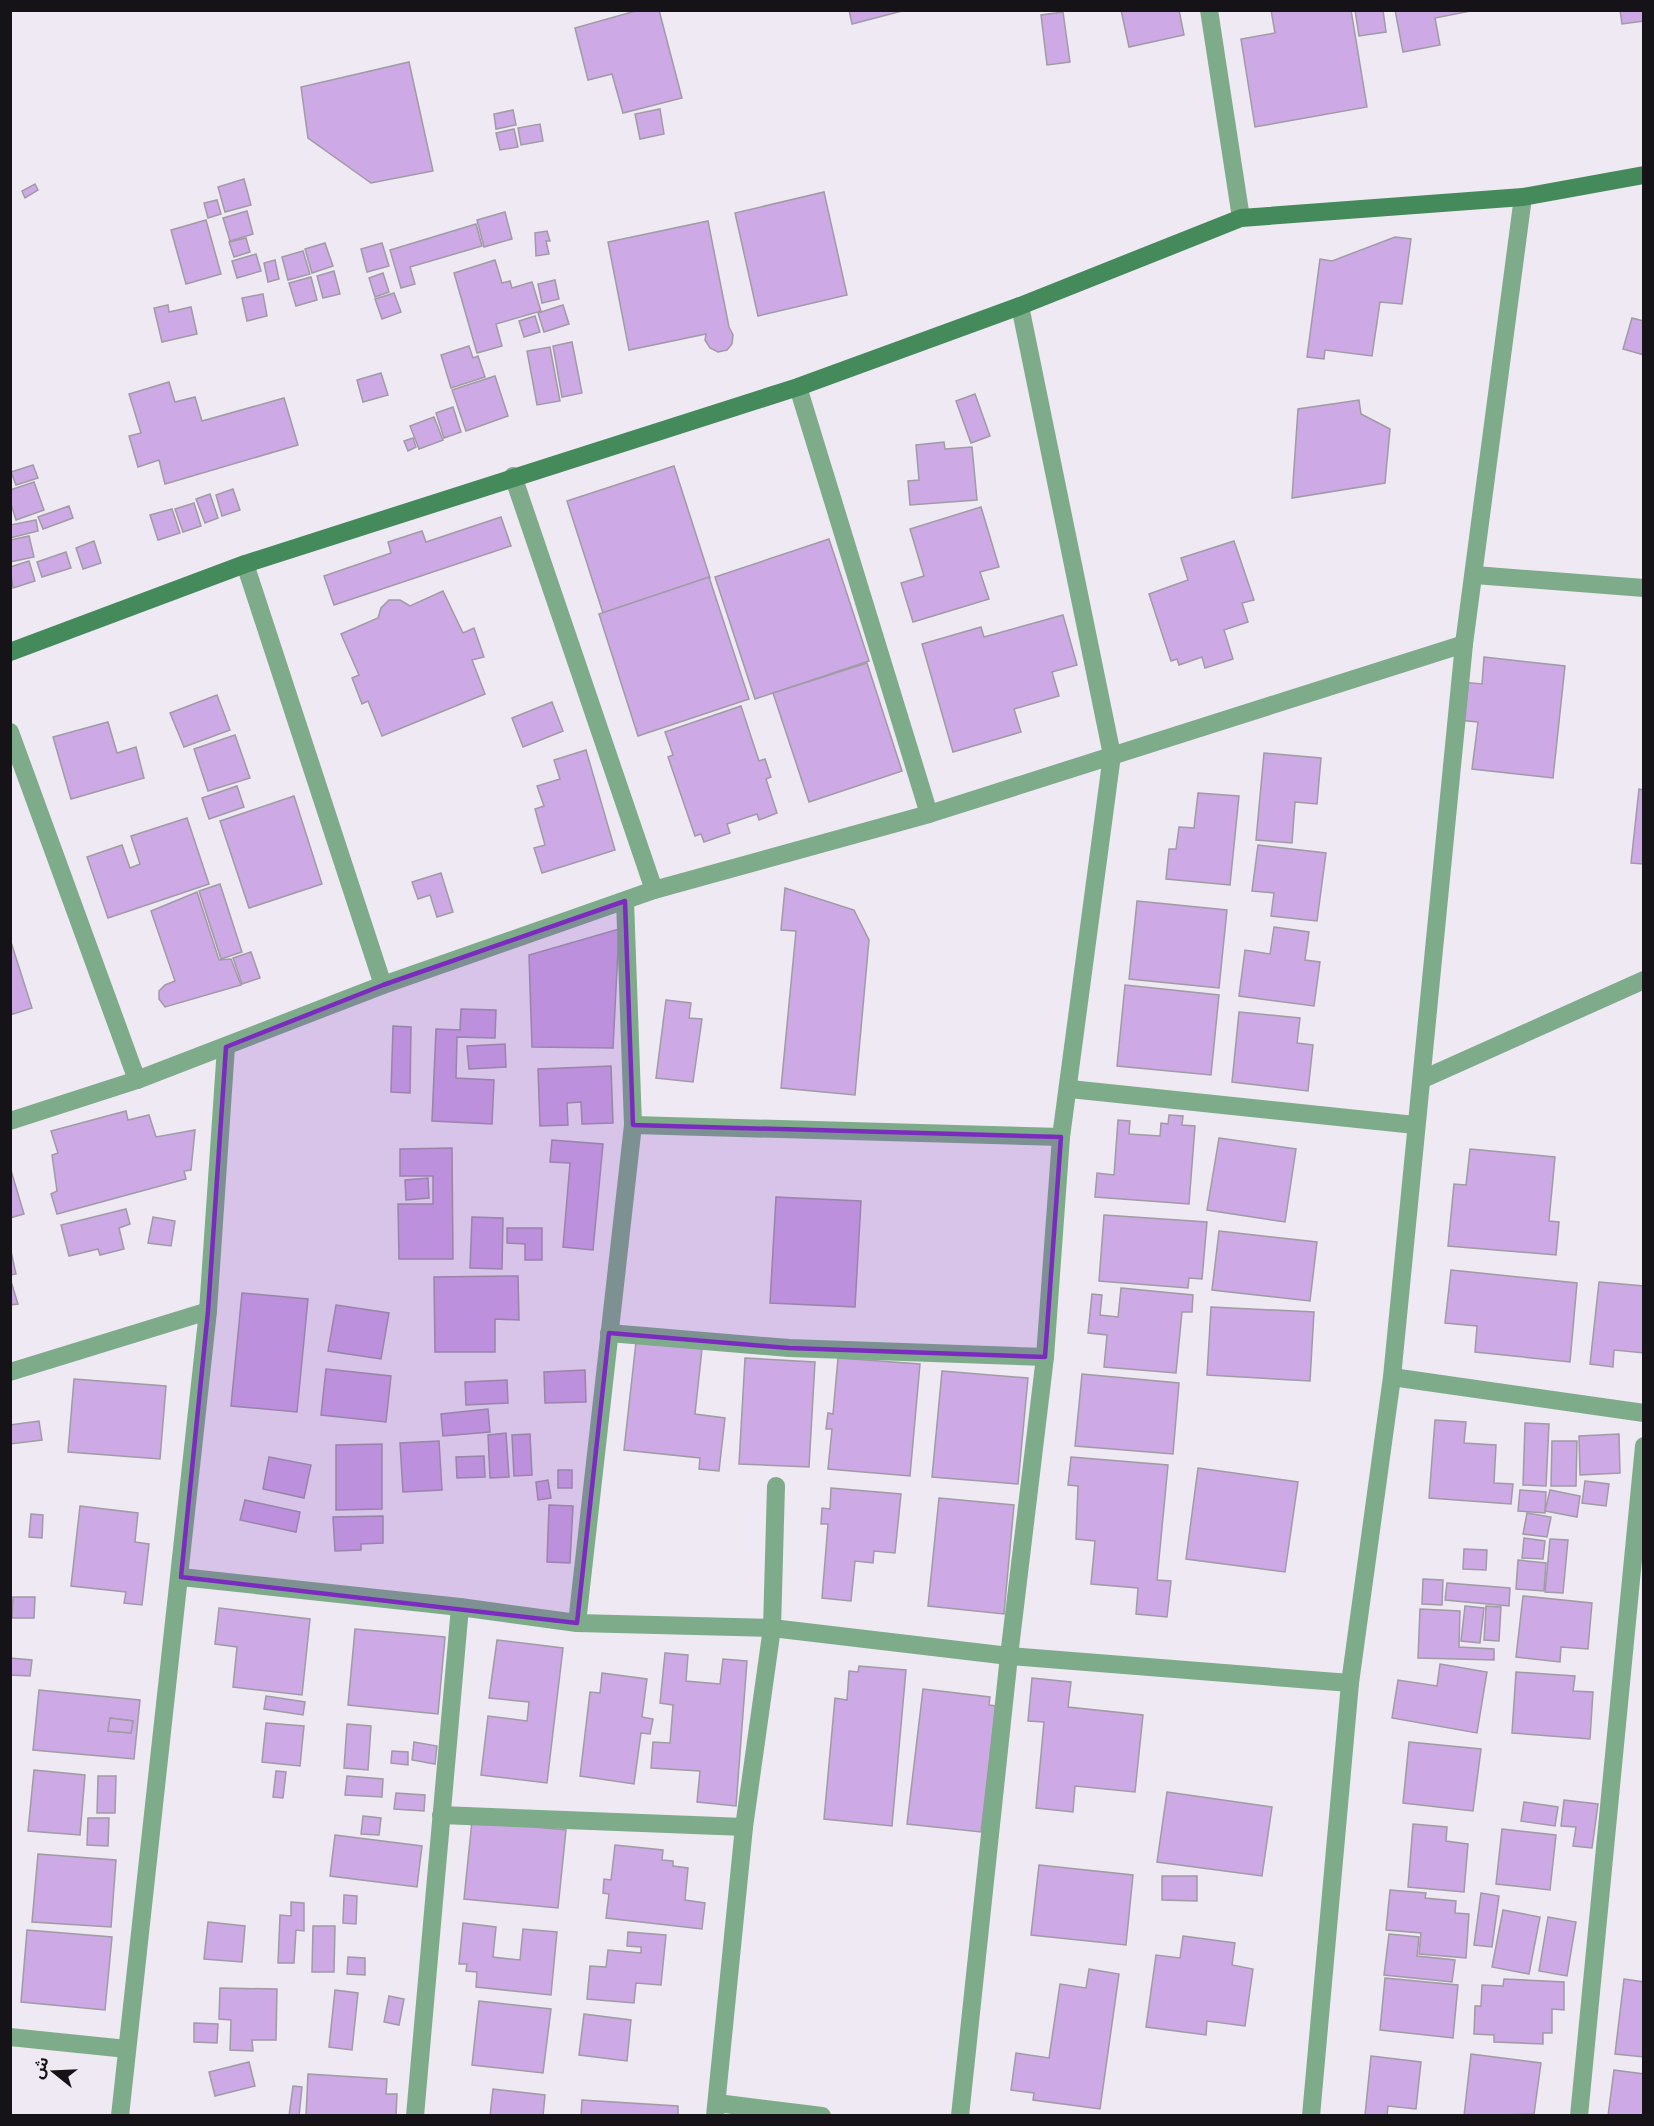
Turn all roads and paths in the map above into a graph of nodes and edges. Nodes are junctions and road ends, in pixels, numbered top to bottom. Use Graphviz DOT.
graph roads {
  1 [pos="1209,10"];
  2 [pos="1644,175"];
  3 [pos="1523,197"];
  4 [pos="1241,218"];
  5 [pos="1020,306"];
  6 [pos="798,387"];
  7 [pos="513,476"];
  8 [pos="245,564"];
  9 [pos="1475,575"];
  10 [pos="1644,588"];
  11 [pos="1464,644"];
  12 [pos="10,652"];
  13 [pos="10,732"];
  14 [pos="1112,755"];
  15 [pos="929,814"];
  16 [pos="654,890"];
  17 [pos="625,901"];
  18 [pos="1644,980"];
  19 [pos="383,985"];
  20 [pos="226,1047"];
  21 [pos="1423,1079"];
  22 [pos="137,1080"];
  23 [pos="1070,1089"];
  24 [pos="10,1121"];
  25 [pos="633,1125"];
  26 [pos="1415,1125"];
  27 [pos="1061,1137"];
  28 [pos="208,1311"];
  29 [pos="609,1333"];
  30 [pos="1045,1357"];
  31 [pos="10,1372"];
  32 [pos="1392,1377"];
  33 [pos="1644,1413"];
  34 [pos="1644,1446"];
  35 [pos="776,1486"];
  36 [pos="181,1577"];
  37 [pos="460,1607"];
  38 [pos="577,1623"];
  39 [pos="772,1628"];
  40 [pos="1010,1656"];
  41 [pos="1350,1683"];
  42 [pos="441,1815"];
  43 [pos="744,1827"];
  44 [pos="10,2037"];
  45 [pos="127,2049"];
  46 [pos="716,2109"];
  47 [pos="120,2115"];
  48 [pos="415,2115"];
  49 [pos="822,2115"];
  50 [pos="960,2115"];
  51 [pos="1311,2115"];
  52 [pos="1579,2115"];
  1 -- 4 [label="street"];
  2 -- 3 [label="street"];
  3 -- 4 [label="street"];
  3 -- 9 [label="street"];
  4 -- 5 [label="street"];
  5 -- 6 [label="street"];
  5 -- 14 [label="street"];
  6 -- 7 [label="street"];
  6 -- 15 [label="street"];
  7 -- 8 [label="street"];
  7 -- 16 [label="street"];
  8 -- 12 [label="street"];
  8 -- 19 [label="street"];
  9 -- 10 [label="street"];
  9 -- 11 [label="street"];
  11 -- 14 [label="street"];
  11 -- 21 [label="street"];
  13 -- 22 [label="street"];
  14 -- 15 [label="street"];
  14 -- 23 [label="street"];
  15 -- 16 [label="street"];
  16 -- 17 [label="street"];
  17 -- 19 [label="street"];
  17 -- 25 [label="street"];
  18 -- 21 [label="street"];
  19 -- 20 [label="street"];
  20 -- 22 [label="street"];
  20 -- 28 [label="street"];
  21 -- 26 [label="street"];
  22 -- 24 [label="street"];
  23 -- 26 [label="street"];
  23 -- 27 [label="street"];
  25 -- 27 [label="street"];
  25 -- 29 [label="street"];
  26 -- 32 [label="street"];
  27 -- 30 [label="street"];
  28 -- 31 [label="street"];
  28 -- 36 [label="street"];
  29 -- 30 [label="street"];
  29 -- 38 [label="street"];
  30 -- 40 [label="street"];
  32 -- 33 [label="street"];
  32 -- 41 [label="street"];
  34 -- 52 [label="street"];
  35 -- 39 [label="street"];
  36 -- 37 [label="street"];
  36 -- 45 [label="street"];
  37 -- 38 [label="street"];
  37 -- 42 [label="street"];
  38 -- 39 [label="street"];
  39 -- 40 [label="street"];
  39 -- 43 [label="street"];
  40 -- 41 [label="street"];
  40 -- 50 [label="street"];
  41 -- 51 [label="street"];
  42 -- 43 [label="street"];
  42 -- 48 [label="street"];
  43 -- 46 [label="street"];
  44 -- 45 [label="street"];
  45 -- 47 [label="street"];
  46 -- 49 [label="street"];
}
